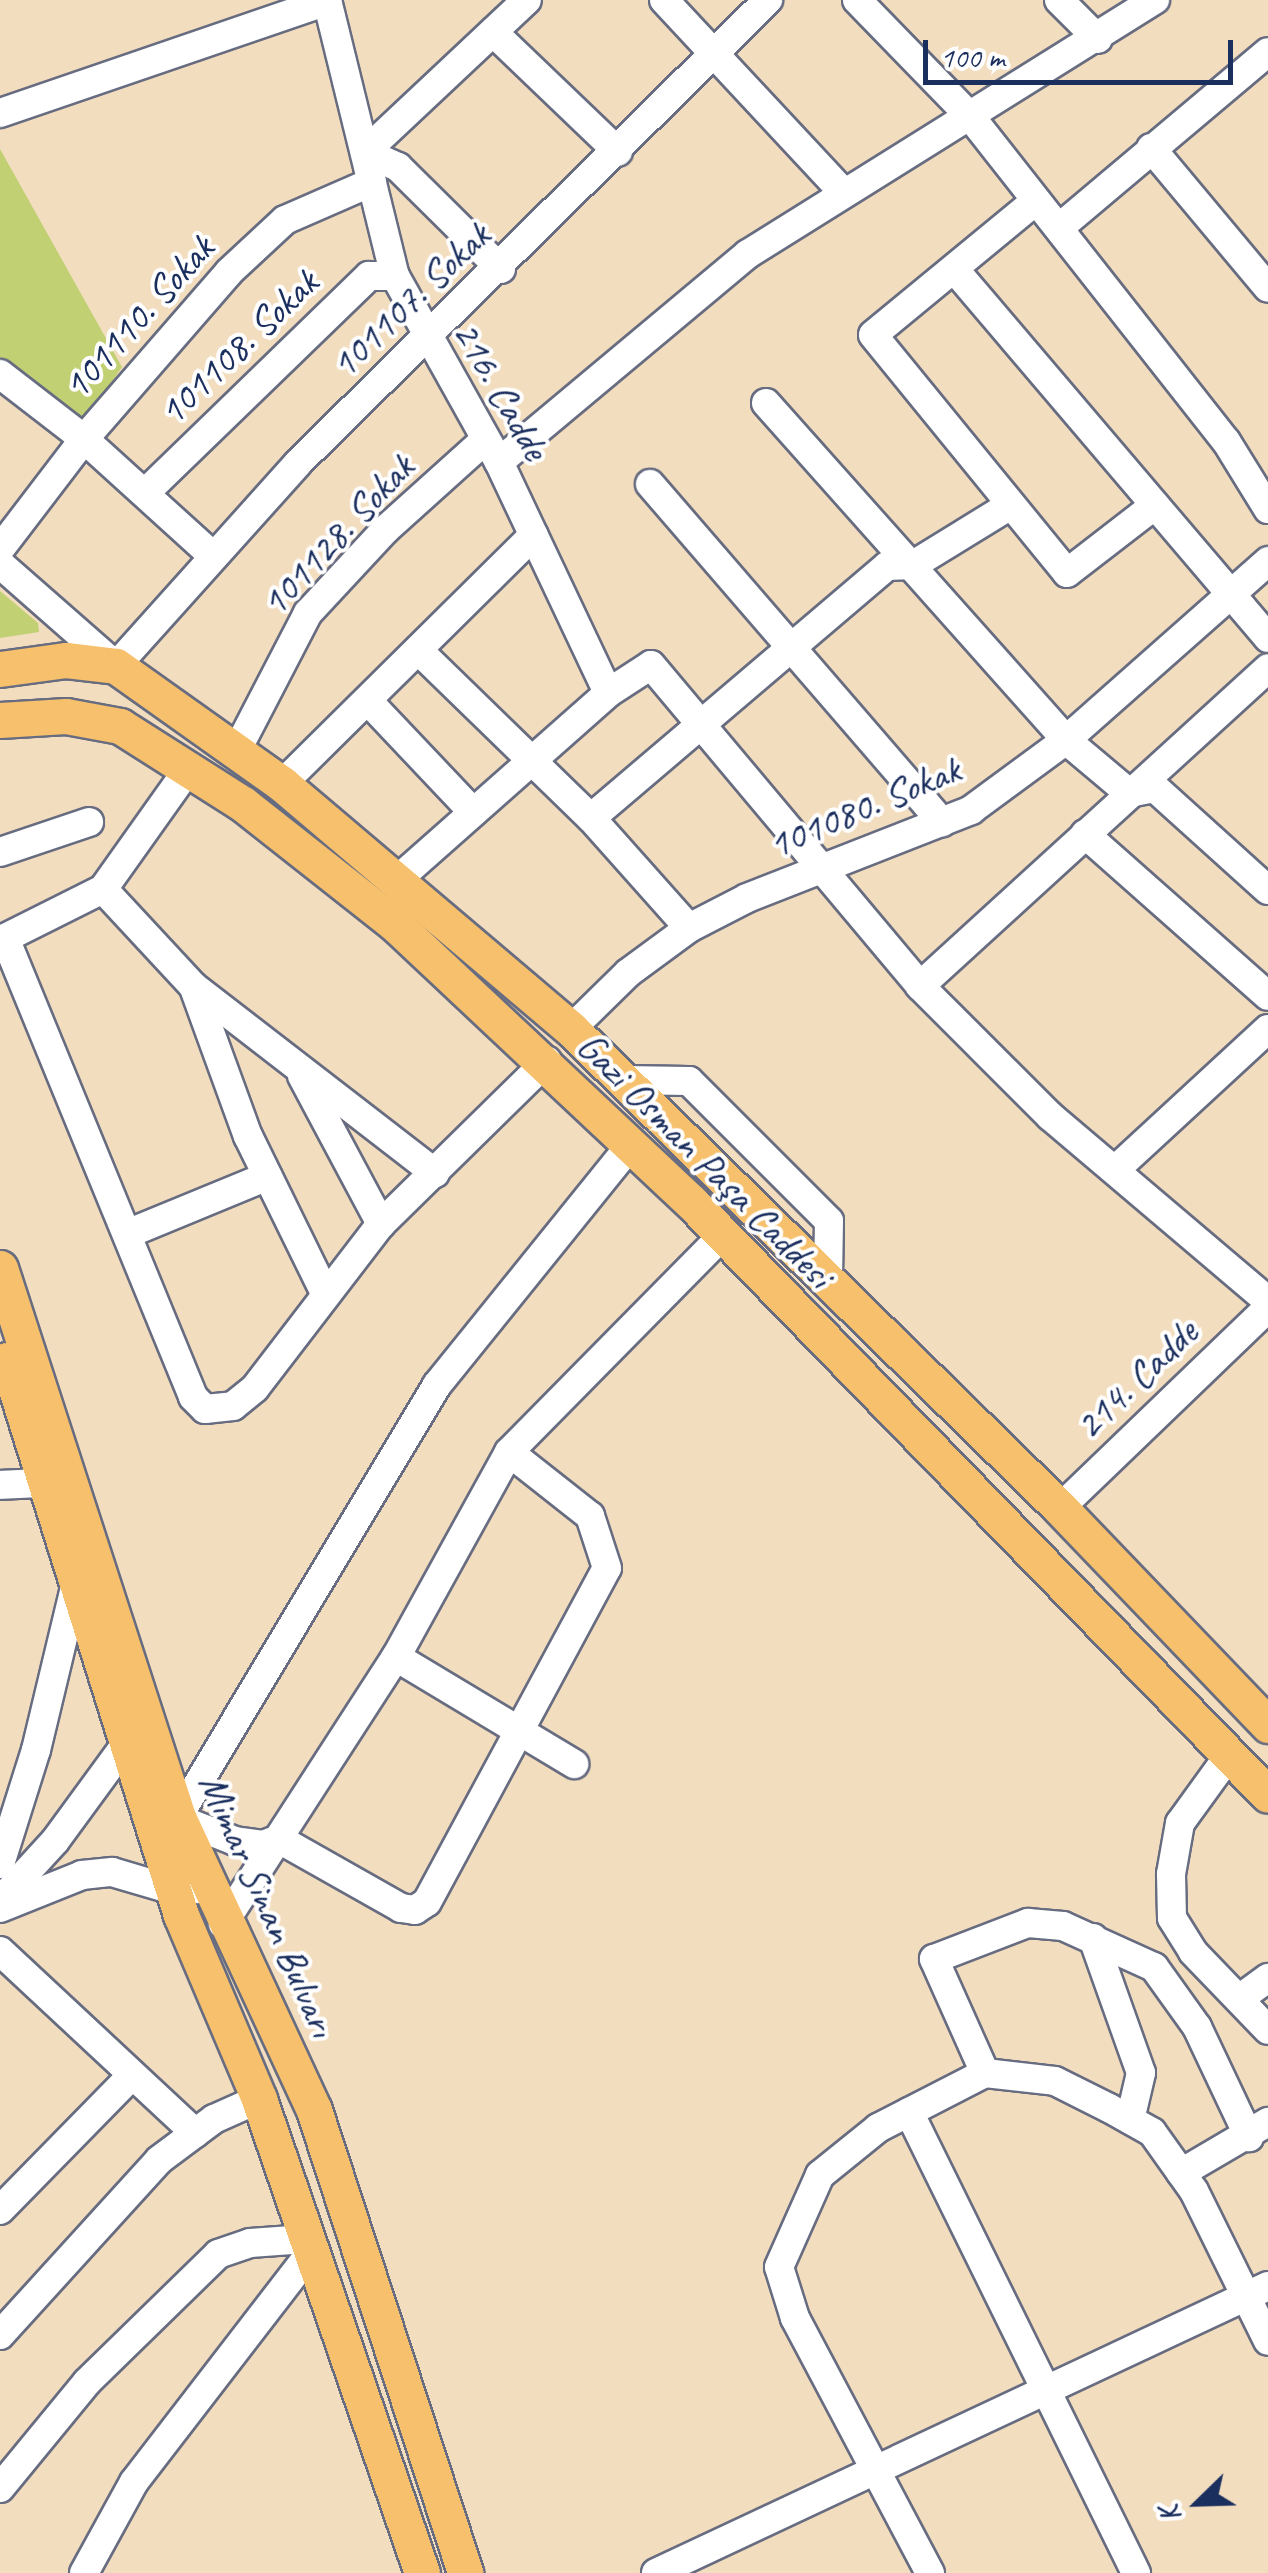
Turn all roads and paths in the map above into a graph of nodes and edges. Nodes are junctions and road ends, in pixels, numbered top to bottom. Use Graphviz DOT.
graph roads {
  1 [pos="327,0"];
  2 [pos="528,0"];
  3 [pos="664,0"];
  4 [pos="768,0"];
  5 [pos="857,0"];
  6 [pos="1059,0"];
  7 [pos="1155,0"];
  8 [pos="493,32"];
  9 [pos="1098,39"];
  10 [pos="1268,52"];
  11 [pos="716,53"];
  12 [pos="0,112"];
  13 [pos="970,116"];
  14 [pos="1151,148"];
  15 [pos="364,152"];
  16 [pos="618,152"];
  17 [pos="372,182"];
  18 [pos="844,193"];
  19 [pos="1033,203"];
  20 [pos="1059,228"];
  21 [pos="502,269"];
  22 [pos="955,270"];
  23 [pos="395,276"];
  24 [pos="1268,288"];
  25 [pos="424,337"];
  26 [pos="0,374"];
  27 [pos="766,403"];
  28 [pos="84,439"];
  29 [pos="492,452"];
  30 [pos="650,484"];
  31 [pos="145,493"];
  32 [pos="1155,505"];
  33 [pos="1010,506"];
  34 [pos="1268,509"];
  35 [pos="534,534"];
  36 [pos="0,549"];
  37 [pos="211,554"];
  38 [pos="1268,561"];
  39 [pos="0,564"];
  40 [pos="913,565"];
  41 [pos="1232,594"];
  42 [pos="1268,638"];
  43 [pos="793,647"];
  44 [pos="418,650"];
  45 [pos="116,666"];
  46 [pos="1268,668"];
  47 [pos="0,669"];
  48 [pos="608,693"];
  49 [pos="368,701"];
  50 [pos="0,720"];
  51 [pos="701,726"];
  52 [pos="1066,740"];
  53 [pos="238,748"];
  54 [pos="532,761"];
  55 [pos="190,768"];
  56 [pos="282,784"];
  57 [pos="1129,793"];
  58 [pos="473,812"];
  59 [pos="590,818"];
  60 [pos="89,822"];
  61 [pos="942,822"];
  62 [pos="1085,834"];
  63 [pos="0,852"];
  64 [pos="821,871"];
  65 [pos="397,880"];
  66 [pos="103,889"];
  67 [pos="1268,890"];
  68 [pos="689,928"];
  69 [pos="2,933"];
  70 [pos="193,986"];
  71 [pos="920,986"];
  72 [pos="1268,996"];
  73 [pos="571,1029"];
  74 [pos="1268,1030"];
  75 [pos="546,1061"];
  76 [pos="296,1064"];
  77 [pos="631,1145"];
  78 [pos="1114,1170"];
  79 [pos="435,1173"];
  80 [pos="268,1176"];
  81 [pos="381,1224"];
  82 [pos="126,1234"];
  83 [pos="722,1236"];
  84 [pos="0,1268"];
  85 [pos="326,1295"];
  86 [pos="1268,1304"];
  87 [pos="0,1340"];
  88 [pos="509,1452"];
  89 [pos="43,1483"];
  90 [pos="0,1485"];
  91 [pos="1060,1508"];
  92 [pos="75,1587"];
  93 [pos="396,1657"];
  94 [pos="146,1715"];
  95 [pos="1268,1724"];
  96 [pos="522,1731"];
  97 [pos="126,1746"];
  98 [pos="1230,1754"];
  99 [pos="574,1764"];
  100 [pos="1268,1795"];
  101 [pos="162,1813"];
  102 [pos="280,1839"];
  103 [pos="0,1864"];
  104 [pos="190,1890"];
  105 [pos="0,1904"];
  106 [pos="223,1924"];
  107 [pos="1092,1938"];
  108 [pos="0,1952"];
  109 [pos="1268,1978"];
  110 [pos="1239,1999"];
  111 [pos="1268,2030"];
  112 [pos="985,2072"];
  113 [pos="132,2075"];
  114 [pos="259,2099"];
  115 [pos="909,2112"];
  116 [pos="1130,2120"];
  117 [pos="1258,2130"];
  118 [pos="195,2133"];
  119 [pos="1181,2174"];
  120 [pos="0,2210"];
  121 [pos="309,2245"];
  122 [pos="1258,2290"];
  123 [pos="0,2334"];
  124 [pos="1268,2341"];
  125 [pos="1050,2389"];
  126 [pos="880,2468"];
  127 [pos="0,2488"];
  128 [pos="84,2573"];
  129 [pos="422,2573"];
  130 [pos="464,2573"];
  131 [pos="656,2573"];
  132 [pos="930,2573"];
  133 [pos="1136,2573"];
  1 -- 12 [label="street"];
  1 -- 15 [label="street, 216. Cadde"];
  2 -- 8 [label="street"];
  3 -- 11 [label="street"];
  4 -- 11 [label="street, 101107. Sokak"];
  5 -- 13 [label="street"];
  6 -- 9 [label="street"];
  7 -- 9 [label="street, 101128. Sokak"];
  8 -- 15 [label="street"];
  8 -- 16 [label="street"];
  9 -- 13 [label="street, 101128. Sokak"];
  10 -- 14 [label="street"];
  11 -- 16 [label="street, 101107. Sokak"];
  11 -- 18 [label="street"];
  13 -- 18 [label="street, 101128. Sokak"];
  13 -- 19 [label="street"];
  14 -- 20 [label="street"];
  14 -- 24 [label="street"];
  15 -- 17 [label="street, 216. Cadde"];
  15 -- 21 [label="street"];
  16 -- 21 [label="street, 101107. Sokak"];
  17 -- 23 [label="street, 216. Cadde"];
  17 -- 28 [label="street, 101110. Sokak"];
  18 -- 29 [label="street, 101128. Sokak"];
  19 -- 20 [label="street"];
  19 -- 22 [label="street"];
  20 -- 34 [label="street"];
  21 -- 25 [label="street, 101107. Sokak"];
  22 -- 32 [label="street"];
  22 -- 33 [label="street"];
  23 -- 25 [label="street, 216. Cadde"];
  23 -- 31 [label="street, 101108. Sokak"];
  25 -- 29 [label="street, 216. Cadde"];
  25 -- 37 [label="street, 101107. Sokak"];
  26 -- 28 [label="street"];
  27 -- 40 [label="street"];
  28 -- 31 [label="street"];
  28 -- 36 [label="street, 101110. Sokak"];
  29 -- 35 [label="street, 216. Cadde"];
  29 -- 53 [label="street, 101128. Sokak"];
  30 -- 43 [label="street"];
  31 -- 37 [label="street"];
  32 -- 33 [label="street"];
  32 -- 41 [label="street"];
  33 -- 40 [label="street"];
  35 -- 44 [label="street"];
  35 -- 48 [label="street, 216. Cadde"];
  37 -- 45 [label="street, 101107. Sokak"];
  38 -- 41 [label="street, 101080. Sokak"];
  39 -- 45 [label="street, Gazi Osman Paşa Caddesi"];
  40 -- 43 [label="street"];
  40 -- 52 [label="street"];
  41 -- 42 [label="street"];
  41 -- 52 [label="street, 101080. Sokak"];
  43 -- 51 [label="street"];
  43 -- 61 [label="street"];
  44 -- 49 [label="street"];
  44 -- 54 [label="street"];
  45 -- 47 [label="main road, Gazi Osman Paşa Caddesi"];
  45 -- 53 [label="main road, Gazi Osman Paşa Caddesi"];
  46 -- 57 [label="street"];
  48 -- 51 [label="street"];
  48 -- 54 [label="street"];
  49 -- 56 [label="street"];
  49 -- 58 [label="street"];
  50 -- 55 [label="main road, Gazi Osman Paşa Caddesi"];
  51 -- 59 [label="street"];
  51 -- 64 [label="street"];
  52 -- 57 [label="street"];
  52 -- 61 [label="street, 101080. Sokak"];
  53 -- 56 [label="main road, Gazi Osman Paşa Caddesi"];
  54 -- 58 [label="street"];
  54 -- 59 [label="street"];
  55 -- 66 [label="street"];
  55 -- 75 [label="main road, Gazi Osman Paşa Caddesi"];
  56 -- 65 [label="main road, Gazi Osman Paşa Caddesi"];
  57 -- 62 [label="street"];
  57 -- 67 [label="street"];
  58 -- 65 [label="street"];
  59 -- 68 [label="street"];
  60 -- 63 [label="street"];
  61 -- 64 [label="street, 101080. Sokak"];
  62 -- 71 [label="street"];
  62 -- 72 [label="street"];
  64 -- 68 [label="street, 101080. Sokak"];
  64 -- 71 [label="street"];
  65 -- 73 [label="main road, Gazi Osman Paşa Caddesi"];
  66 -- 69 [label="street"];
  66 -- 70 [label="street"];
  68 -- 73 [label="street, 101080. Sokak"];
  69 -- 82 [label="street"];
  70 -- 76 [label="street"];
  70 -- 80 [label="street"];
  71 -- 78 [label="street"];
  73 -- 91 [label="main road, Gazi Osman Paşa Caddesi"];
  74 -- 78 [label="street"];
  75 -- 77 [label="main road, Gazi Osman Paşa Caddesi"];
  75 -- 79 [label="street"];
  76 -- 79 [label="street"];
  76 -- 81 [label="street"];
  77 -- 83 [label="main road, Gazi Osman Paşa Caddesi"];
  77 -- 101 [label="street"];
  78 -- 86 [label="street"];
  79 -- 81 [label="street"];
  80 -- 82 [label="street"];
  80 -- 85 [label="street"];
  81 -- 85 [label="street"];
  82 -- 85 [label="street"];
  83 -- 88 [label="street"];
  83 -- 98 [label="main road, Gazi Osman Paşa Caddesi"];
  84 -- 94 [label="main road, Mimar Sinan Bulvarı"];
  86 -- 91 [label="street, 214. Cadde"];
  87 -- 89 [label="main road, Mimar Sinan Bulvarı"];
  88 -- 93 [label="street"];
  88 -- 96 [label="street"];
  89 -- 90 [label="street"];
  89 -- 92 [label="main road, Mimar Sinan Bulvarı"];
  91 -- 95 [label="main road, Gazi Osman Paşa Caddesi"];
  92 -- 97 [label="main road, Mimar Sinan Bulvarı"];
  92 -- 103 [label="street"];
  93 -- 96 [label="street"];
  93 -- 102 [label="street"];
  94 -- 97 [label="street"];
  94 -- 101 [label="main road, Mimar Sinan Bulvarı"];
  96 -- 99 [label="street"];
  96 -- 102 [label="street"];
  97 -- 101 [label="main road, Mimar Sinan Bulvarı"];
  97 -- 105 [label="street"];
  98 -- 100 [label="main road, Gazi Osman Paşa Caddesi"];
  98 -- 110 [label="street"];
  101 -- 102 [label="street"];
  101 -- 104 [label="main road, Mimar Sinan Bulvarı"];
  102 -- 106 [label="street"];
  104 -- 105 [label="street"];
  104 -- 106 [label="main road, Mimar Sinan Bulvarı"];
  104 -- 114 [label="main road, Mimar Sinan Bulvarı"];
  106 -- 130 [label="main road, Mimar Sinan Bulvarı"];
  107 -- 112 [label="street"];
  107 -- 116 [label="street"];
  107 -- 117 [label="street"];
  108 -- 113 [label="street"];
  109 -- 110 [label="street"];
  110 -- 111 [label="street"];
  112 -- 115 [label="street"];
  112 -- 116 [label="street"];
  113 -- 118 [label="street"];
  113 -- 120 [label="street"];
  114 -- 118 [label="street"];
  114 -- 121 [label="main road, Mimar Sinan Bulvarı"];
  115 -- 125 [label="street"];
  115 -- 126 [label="street"];
  116 -- 119 [label="street"];
  117 -- 119 [label="street"];
  118 -- 123 [label="street"];
  119 -- 122 [label="street"];
  121 -- 127 [label="street"];
  121 -- 128 [label="street"];
  121 -- 129 [label="main road, Mimar Sinan Bulvarı"];
  122 -- 124 [label="street"];
  122 -- 125 [label="street"];
  125 -- 126 [label="street"];
  125 -- 133 [label="street"];
  126 -- 131 [label="street"];
  126 -- 132 [label="street"];
}
